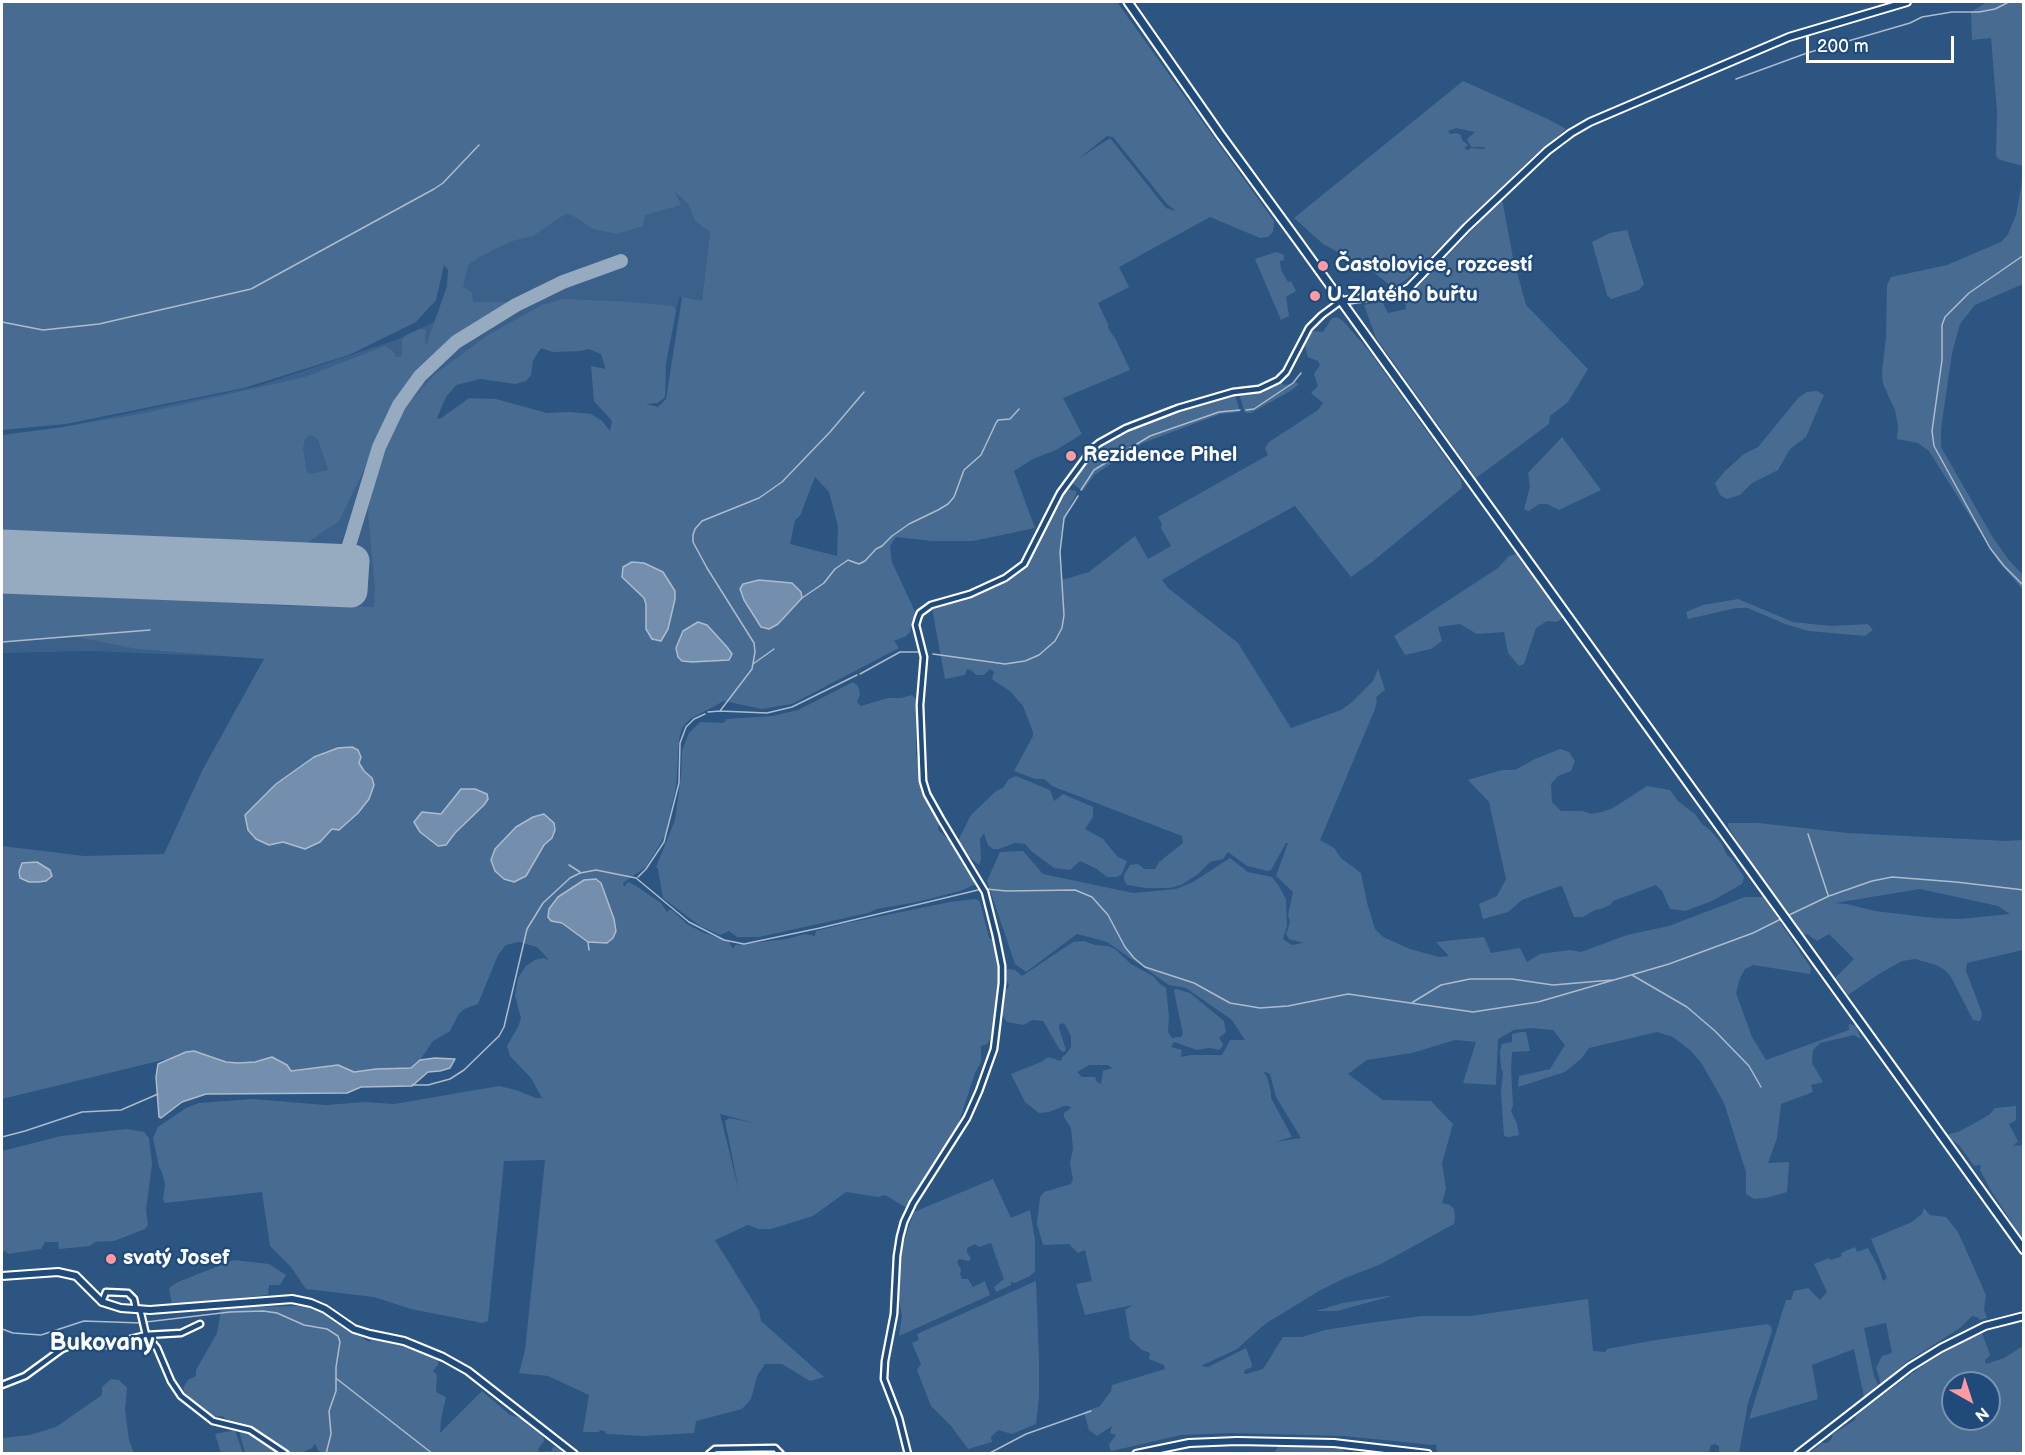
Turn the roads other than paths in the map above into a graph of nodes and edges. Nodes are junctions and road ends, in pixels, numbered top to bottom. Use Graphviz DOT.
graph roads {
  1 [pos="1128,2"];
  2 [pos="1907,2"];
  3 [pos="1341,301"];
  4 [pos="2024,1250"];
  5 [pos="2,1276"];
  6 [pos="102,1302"];
  7 [pos="138,1309"];
  8 [pos="2024,1316"];
  9 [pos="200,1324"];
  10 [pos="146,1335"];
  11 [pos="2,1385"];
  12 [pos="286,1454"];
  13 [pos="574,1454"];
  14 [pos="709,1454"];
  15 [pos="781,1454"];
  16 [pos="908,1454"];
  17 [pos="1136,1454"];
  18 [pos="1428,1454"];
  19 [pos="1798,1454"];
  1 -- 3 [label="main road"];
  2 -- 3 [label="street"];
  3 -- 4 [label="main road"];
  3 -- 16 [label="street"];
  5 -- 6 [label="street"];
  6 -- 7 [label="street"];
  6 -- 7 [label="street"];
  7 -- 10 [label="street"];
  7 -- 13 [label="street"];
  8 -- 19 [label="street"];
  9 -- 10 [label="street"];
  10 -- 11 [label="street"];
  10 -- 12 [label="street"];
  14 -- 15 [label="street"];
  17 -- 18 [label="street"];
}
